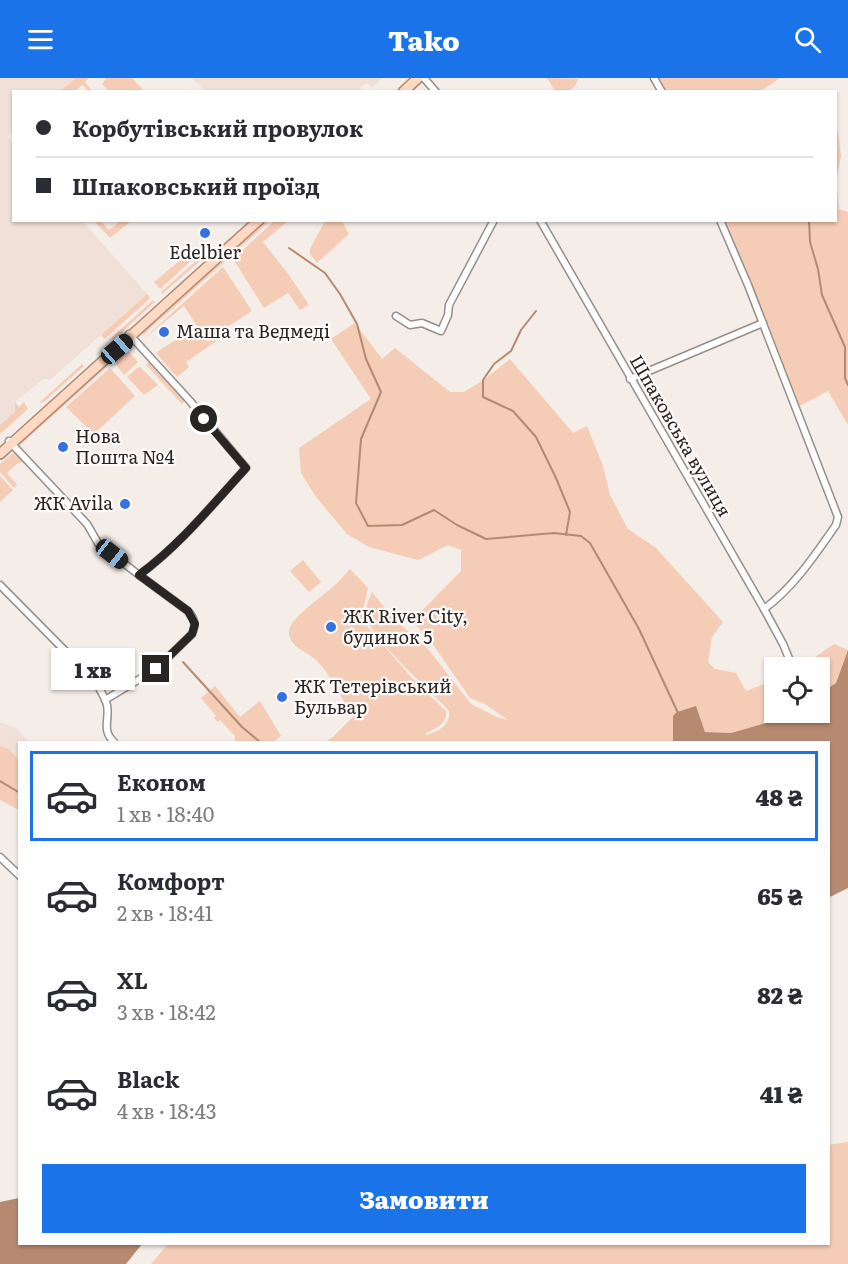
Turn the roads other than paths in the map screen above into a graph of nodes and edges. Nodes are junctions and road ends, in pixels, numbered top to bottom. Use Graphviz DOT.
graph roads {
  1 [pos="412,78"];
  2 [pos="418,78"];
  3 [pos="424,78"];
  4 [pos="398,90"];
  5 [pos="405,90"];
  6 [pos="434,90"];
  7 [pos="251,222"];
  8 [pos="257,222"];
  9 [pos="493,222"];
  10 [pos="541,222"];
  11 [pos="721,222"];
  12 [pos="396,316"];
  13 [pos="763,323"];
  14 [pos="130,335"];
  15 [pos="630,379"];
  16 [pos="10,442"];
  17 [pos="0,448"];
  18 [pos="0,454"];
  19 [pos="139,575"];
  20 [pos="0,585"];
  21 [pos="764,609"];
  22 [pos="788,657"];
  23 [pos="105,700"];
  24 [pos="113,741"];
  25 [pos="0,857"];
  26 [pos="18,874"];
  1 -- 4 [label="main road"];
  2 -- 5 [label="main road"];
  3 -- 6 [label="street"];
  7 -- 14 [label="main road"];
  8 -- 14 [label="main road"];
  9 -- 12 [label="street"];
  10 -- 15 [label="street, Шпаковська вулиця"];
  11 -- 13 [label="street"];
  13 -- 15 [label="street"];
  13 -- 21 [label="street"];
  14 -- 16 [label="main road"];
  14 -- 19 [label="street"];
  15 -- 21 [label="street, Шпаковська вулиця"];
  16 -- 17 [label="main road"];
  16 -- 18 [label="main road"];
  16 -- 19 [label="street"];
  19 -- 23 [label="street"];
  20 -- 23 [label="street"];
  21 -- 22 [label="street, Шпаковська вулиця"];
  23 -- 24 [label="street"];
  25 -- 26 [label="street"];
}
